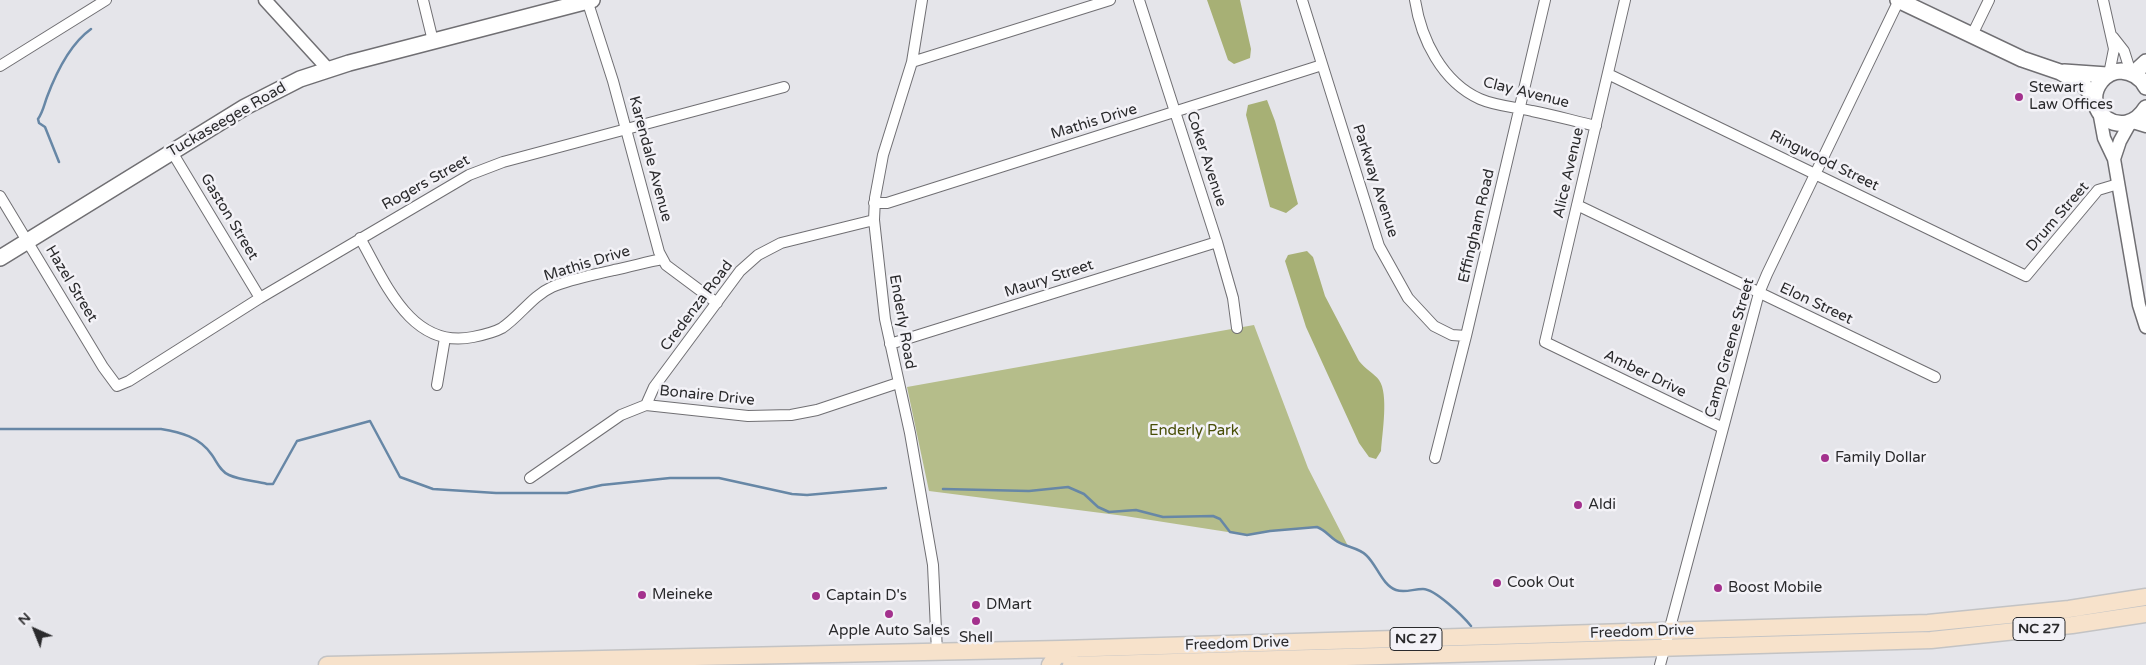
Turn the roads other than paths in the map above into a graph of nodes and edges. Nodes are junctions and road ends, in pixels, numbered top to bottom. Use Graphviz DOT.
graph roads {
  1 [pos="106,0"];
  2 [pos="265,0"];
  3 [pos="423,0"];
  4 [pos="589,0"];
  5 [pos="922,0"];
  6 [pos="1110,0"];
  7 [pos="1139,0"];
  8 [pos="1302,0"];
  9 [pos="1415,0"];
  10 [pos="1545,0"];
  11 [pos="1626,0"];
  12 [pos="1899,0"];
  13 [pos="1989,0"];
  14 [pos="2103,0"];
  15 [pos="1972,35"];
  16 [pos="2113,36"];
  17 [pos="433,42"];
  18 [pos="912,62"];
  19 [pos="2146,62"];
  20 [pos="1322,65"];
  21 [pos="0,66"];
  22 [pos="328,69"];
  23 [pos="2060,72"];
  24 [pos="2132,73"];
  25 [pos="1608,74"];
  26 [pos="2108,74"];
  27 [pos="2146,87"];
  28 [pos="784,88"];
  29 [pos="2097,106"];
  30 [pos="2146,108"];
  31 [pos="1520,109"];
  32 [pos="1176,112"];
  33 [pos="2136,124"];
  34 [pos="1596,126"];
  35 [pos="626,129"];
  36 [pos="172,152"];
  37 [pos="2114,159"];
  38 [pos="1815,173"];
  39 [pos="2118,184"];
  40 [pos="0,196"];
  41 [pos="874,203"];
  42 [pos="1577,205"];
  43 [pos="874,220"];
  44 [pos="360,238"];
  45 [pos="28,241"];
  46 [pos="1217,242"];
  47 [pos="0,258"];
  48 [pos="662,259"];
  49 [pos="2026,276"];
  50 [pos="1760,294"];
  51 [pos="260,298"];
  52 [pos="717,303"];
  53 [pos="2146,327"];
  54 [pos="1237,328"];
  55 [pos="1466,336"];
  56 [pos="445,338"];
  57 [pos="890,344"];
  58 [pos="1555,347"];
  59 [pos="1935,377"];
  60 [pos="898,383"];
  61 [pos="437,385"];
  62 [pos="117,386"];
  63 [pos="646,405"];
  64 [pos="1723,428"];
  65 [pos="1435,458"];
  66 [pos="530,478"];
  67 [pos="2146,597"];
  68 [pos="2146,614"];
  69 [pos="1669,632"];
  70 [pos="1364,640"];
  71 [pos="1139,646"];
  72 [pos="1664,649"];
  73 [pos="937,652"];
  74 [pos="1302,659"];
  75 [pos="847,660"];
  76 [pos="508,663"];
  77 [pos="326,665"];
  78 [pos="1050,665"];
  79 [pos="1071,665"];
  80 [pos="1660,665"];
  1 -- 21 [label="street"];
  2 -- 22 [label="street"];
  3 -- 17 [label="street"];
  4 -- 17 [label="main road, Tuckaseegee Road"];
  4 -- 35 [label="street, Karendale Avenue"];
  5 -- 18 [label="street, Enderly Road"];
  6 -- 18 [label="street"];
  7 -- 32 [label="street, Coker Avenue"];
  8 -- 20 [label="street, Parkway Avenue"];
  9 -- 31 [label="street, Clay Avenue"];
  10 -- 31 [label="street, Effingham Road"];
  11 -- 25 [label="street, Alice Avenue"];
  12 -- 15 [label="main road"];
  12 -- 38 [label="street, Camp Greene Street"];
  13 -- 15 [label="street"];
  14 -- 16 [label="street"];
  15 -- 23 [label="main road"];
  16 -- 24 [label="street"];
  16 -- 26 [label="street"];
  17 -- 22 [label="main road, Tuckaseegee Road"];
  18 -- 41 [label="street, Enderly Road"];
  19 -- 24 [label="main road"];
  20 -- 32 [label="street, Mathis Drive"];
  20 -- 55 [label="street, Parkway Avenue"];
  22 -- 36 [label="main road, Tuckaseegee Road"];
  23 -- 26 [label="main road"];
  23 -- 29 [label="main road"];
  24 -- 26 [label="main road"];
  24 -- 27 [label="main road"];
  25 -- 34 [label="street, Alice Avenue"];
  25 -- 38 [label="street, Ringwood Street"];
  26 -- 29 [label="main road"];
  28 -- 35 [label="street, Rogers Street"];
  29 -- 33 [label="main road"];
  29 -- 37 [label="street"];
  30 -- 33 [label="main road"];
  31 -- 34 [label="street, Clay Avenue"];
  31 -- 55 [label="street, Effingham Road"];
  32 -- 41 [label="street, Mathis Drive"];
  32 -- 46 [label="street, Coker Avenue"];
  33 -- 37 [label="street"];
  34 -- 42 [label="street, Alice Avenue"];
  35 -- 44 [label="street, Rogers Street"];
  35 -- 48 [label="street, Karendale Avenue"];
  36 -- 45 [label="main road, Tuckaseegee Road"];
  36 -- 51 [label="street, Gaston Street"];
  37 -- 39 [label="street"];
  38 -- 49 [label="street, Ringwood Street"];
  38 -- 50 [label="street, Camp Greene Street"];
  39 -- 49 [label="street, Drum Street"];
  39 -- 53 [label="street"];
  40 -- 45 [label="street, Hazel Street"];
  41 -- 43 [label="street, Enderly Road"];
  42 -- 50 [label="street, Elon Street"];
  42 -- 58 [label="street, Alice Avenue"];
  43 -- 52 [label="street, Credenza Road"];
  43 -- 57 [label="street, Enderly Road"];
  44 -- 51 [label="street, Rogers Street"];
  44 -- 56 [label="street, Mathis Drive"];
  45 -- 47 [label="main road, Tuckaseegee Road"];
  45 -- 62 [label="street, Hazel Street"];
  46 -- 54 [label="street, Coker Avenue"];
  46 -- 57 [label="street, Maury Street"];
  48 -- 52 [label="street"];
  48 -- 56 [label="street, Mathis Drive"];
  50 -- 59 [label="street, Elon Street"];
  50 -- 64 [label="street, Camp Greene Street"];
  51 -- 62 [label="street, Rogers Street"];
  52 -- 63 [label="street, Credenza Road"];
  55 -- 65 [label="street, Effingham Road"];
  56 -- 61 [label="street"];
  57 -- 60 [label="street, Enderly Road"];
  58 -- 64 [label="street, Amber Drive"];
  60 -- 63 [label="street, Bonaire Drive"];
  60 -- 73 [label="street, Enderly Road"];
  63 -- 66 [label="street, Bonaire Drive"];
  64 -- 69 [label="street, Camp Greene Street"];
  67 -- 69 [label="main road, Freedom Drive / NC 27"];
  68 -- 72 [label="main road, Freedom Drive / NC 27"];
  69 -- 70 [label="main road, Freedom Drive / NC 27"];
  69 -- 72 [label="street, Camp Greene Street"];
  70 -- 71 [label="main road, Freedom Drive / NC 27"];
  70 -- 74 [label="main road"];
  71 -- 73 [label="main road, Freedom Drive / NC 27"];
  71 -- 78 [label="main road"];
  72 -- 74 [label="main road, Freedom Drive / NC 27"];
  72 -- 80 [label="street, Camp Greene Street"];
  73 -- 75 [label="main road, Freedom Drive / NC 27"];
  74 -- 79 [label="main road, Freedom Drive / NC 27"];
  75 -- 76 [label="main road, Freedom Drive / NC 27"];
  76 -- 77 [label="main road, Freedom Drive / NC 27"];
}
